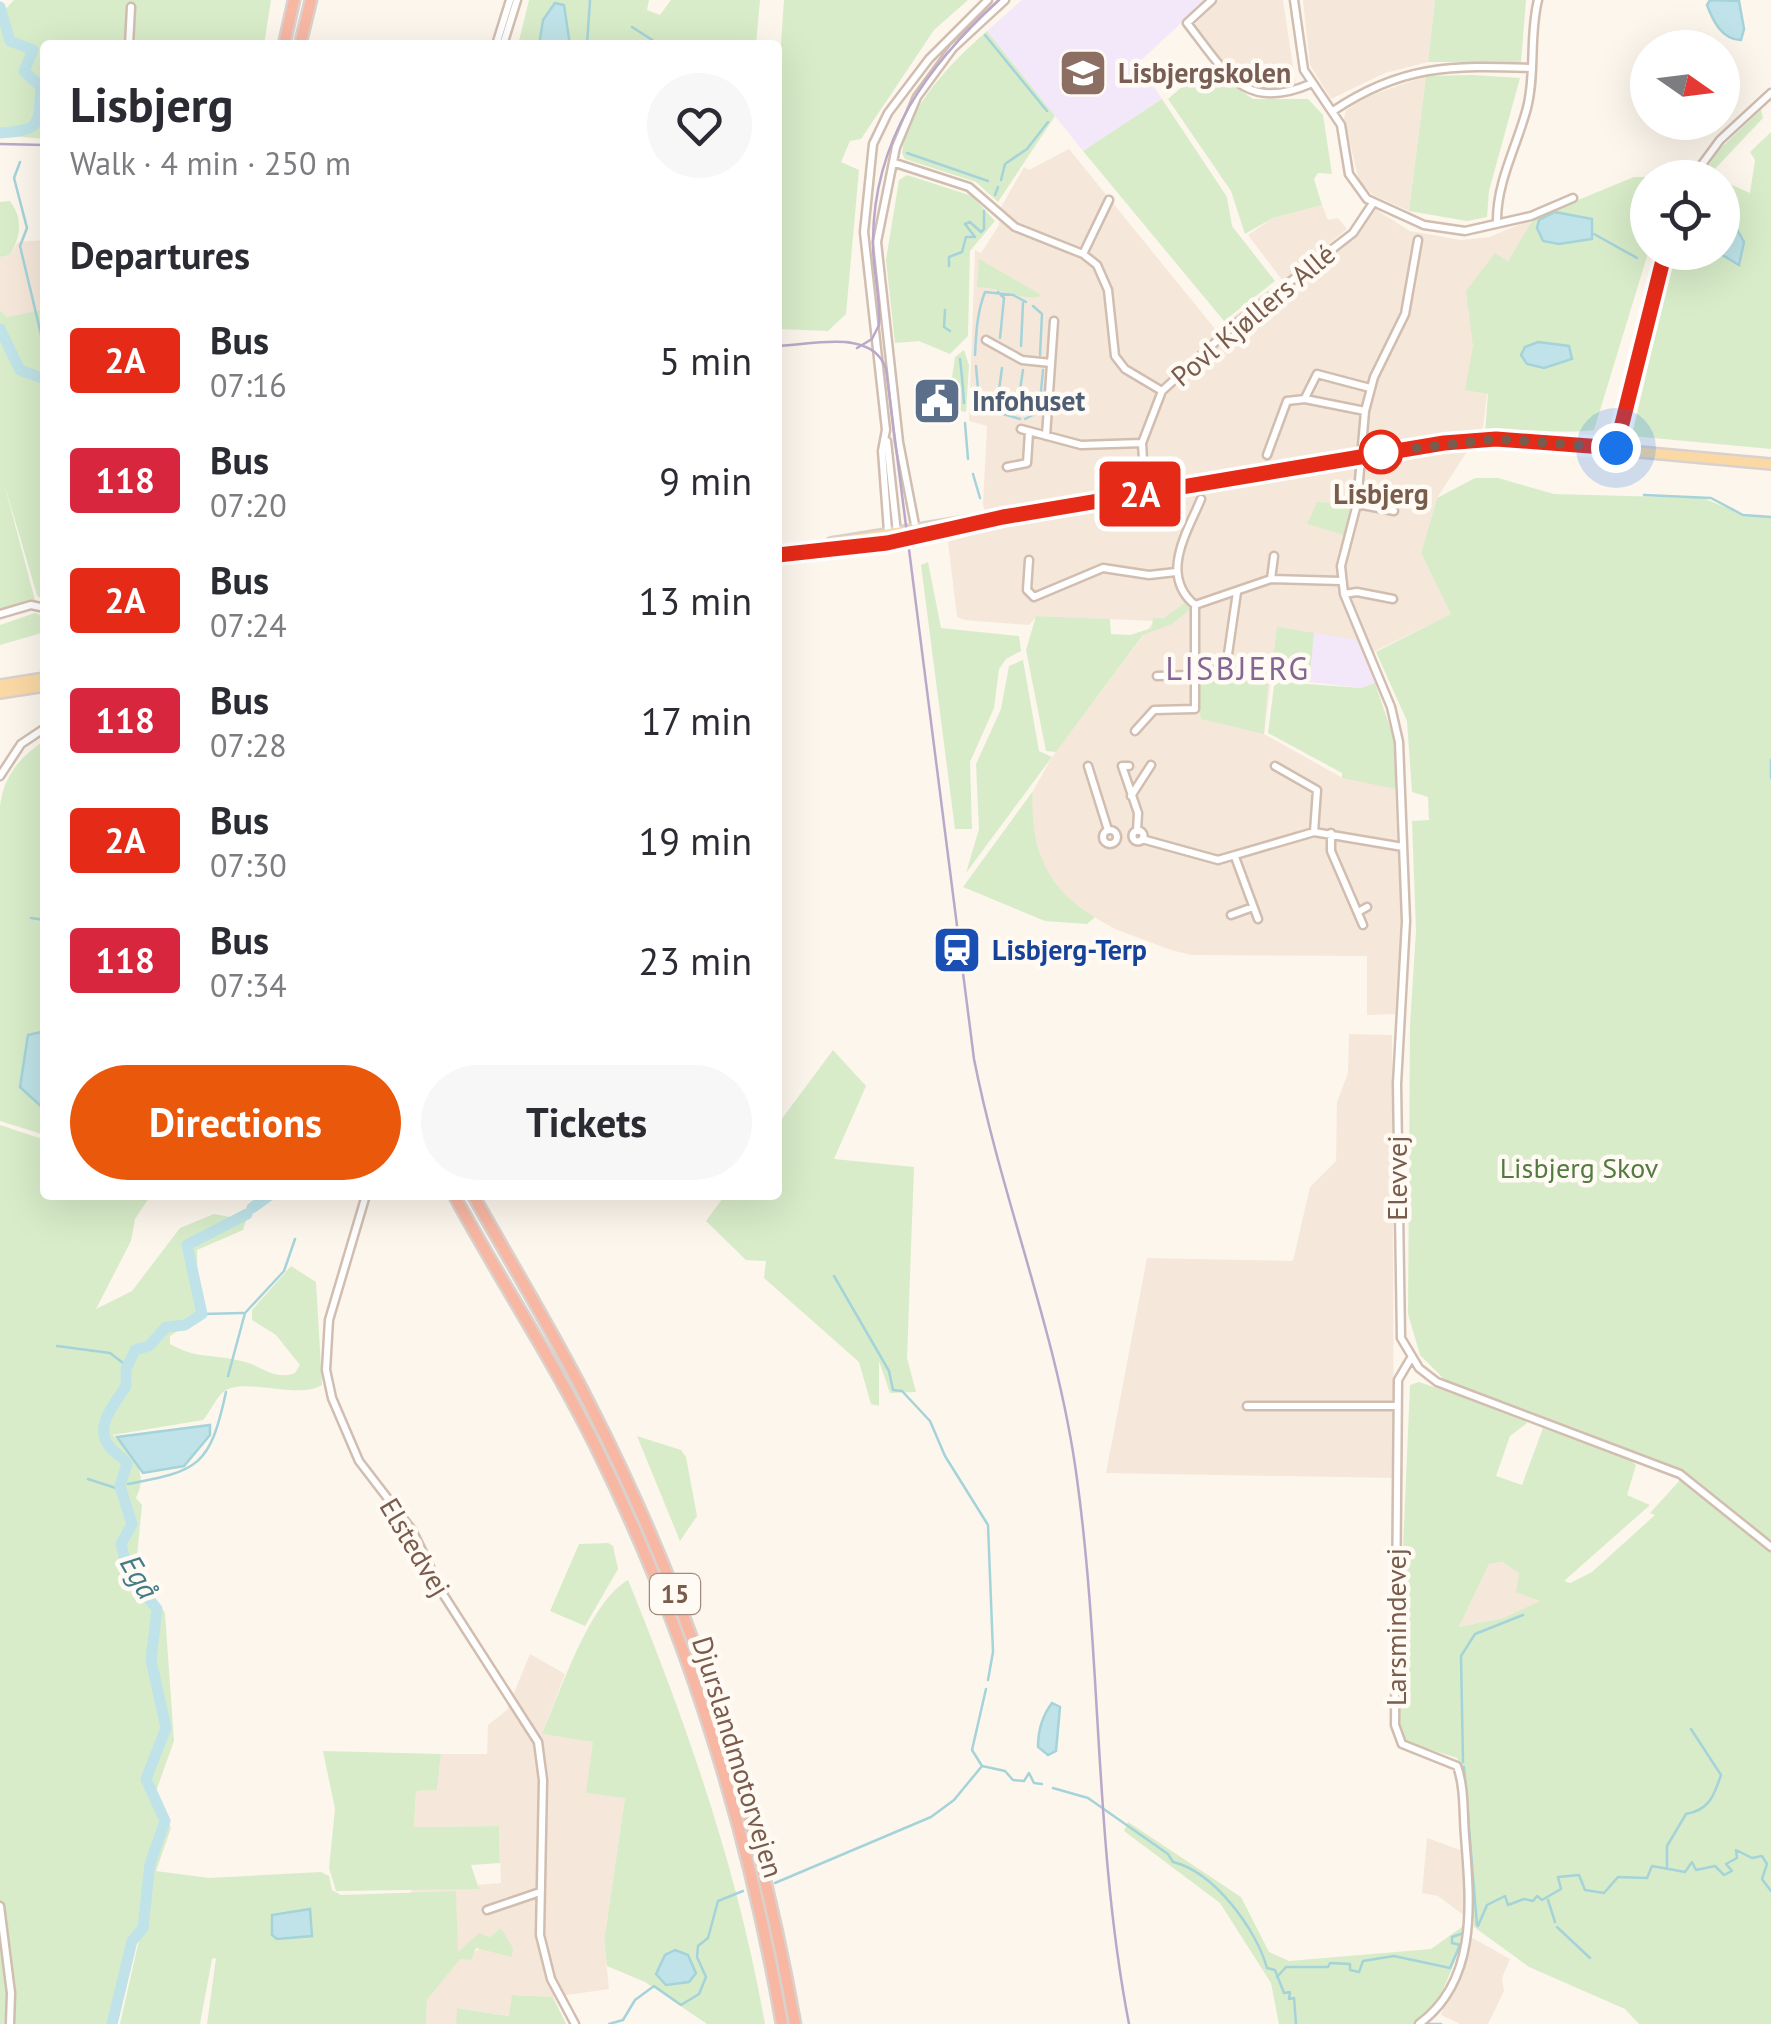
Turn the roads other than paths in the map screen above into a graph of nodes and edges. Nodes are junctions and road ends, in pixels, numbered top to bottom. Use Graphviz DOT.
graph roads {
  1 [pos="294,0"];
  2 [pos="311,0"];
  3 [pos="513,0"];
  4 [pos="988,0"];
  5 [pos="1005,0"];
  6 [pos="1212,0"];
  7 [pos="1294,0"];
  8 [pos="1538,0"];
  9 [pos="131,7"];
  10 [pos="129,40"];
  11 [pos="285,40"];
  12 [pos="301,40"];
  13 [pos="501,40"];
  14 [pos="1532,68"];
  15 [pos="1310,84"];
  16 [pos="1771,93"];
  17 [pos="1333,111"];
  18 [pos="1705,160"];
  19 [pos="895,163"];
  20 [pos="1573,198"];
  21 [pos="1109,200"];
  22 [pos="1373,203"];
  23 [pos="1498,220"];
  24 [pos="1418,240"];
  25 [pos="1084,254"];
  26 [pos="1660,270"];
  27 [pos="1054,321"];
  28 [pos="986,340"];
  29 [pos="1051,363"];
  30 [pos="1370,388"];
  31 [pos="1162,391"];
  32 [pos="1304,399"];
  33 [pos="1365,412"];
  34 [pos="1046,436"];
  35 [pos="1142,443"];
  36 [pos="1616,448"];
  37 [pos="1361,455"];
  38 [pos="1267,456"];
  39 [pos="1771,464"];
  40 [pos="1007,466"];
  41 [pos="1144,493"];
  42 [pos="1201,499"];
  43 [pos="1356,504"];
  44 [pos="1394,511"];
  45 [pos="917,532"];
  46 [pos="894,534"];
  47 [pos="782,554"];
  48 [pos="1274,556"];
  49 [pos="1029,560"];
  50 [pos="1176,572"];
  51 [pos="1271,579"];
  52 [pos="1341,582"];
  53 [pos="1237,592"];
  54 [pos="1344,594"];
  55 [pos="1393,599"];
  56 [pos="1195,605"];
  57 [pos="40,607"];
  58 [pos="0,614"];
  59 [pos="1227,661"];
  60 [pos="1192,675"];
  61 [pos="1157,676"];
  62 [pos="40,682"];
  63 [pos="40,683"];
  64 [pos="0,685"];
  65 [pos="0,693"];
  66 [pos="40,731"];
  67 [pos="1135,731"];
  68 [pos="1150,765"];
  69 [pos="1088,766"];
  70 [pos="1130,766"];
  71 [pos="1275,766"];
  72 [pos="0,776"];
  73 [pos="1131,797"];
  74 [pos="1314,832"];
  75 [pos="1331,833"];
  76 [pos="1135,834"];
  77 [pos="1403,847"];
  78 [pos="1235,858"];
  79 [pos="1254,906"];
  80 [pos="1367,907"];
  81 [pos="1358,912"];
  82 [pos="1230,916"];
  83 [pos="1258,919"];
  84 [pos="1363,925"];
  85 [pos="364,1200"];
  86 [pos="456,1200"];
  87 [pos="475,1200"];
  88 [pos="1411,1358"];
  89 [pos="1246,1406"];
  90 [pos="1397,1406"];
  91 [pos="1771,1547"];
  92 [pos="540,1892"];
  93 [pos="0,1906"];
  94 [pos="487,1910"];
  95 [pos="10,2024"];
  96 [pos="575,2024"];
  97 [pos="782,2024"];
  98 [pos="795,2024"];
  99 [pos="1419,2024"];
  1 -- 11 [label="highway"];
  2 -- 12 [label="highway"];
  3 -- 13 [label="street"];
  4 -- 46 [label="street"];
  5 -- 19 [label="street"];
  6 -- 15 [label="street"];
  7 -- 15 [label="street"];
  8 -- 14 [label="street"];
  9 -- 10 [label="street"];
  14 -- 17 [label="street"];
  14 -- 23 [label="street"];
  15 -- 17 [label="street"];
  16 -- 18 [label="street"];
  17 -- 22 [label="street"];
  19 -- 25 [label="street"];
  19 -- 45 [label="street"];
  20 -- 23 [label="street"];
  21 -- 25 [label="street"];
  22 -- 23 [label="street"];
  22 -- 31 [label="street, Povl Kjøllers Allé"];
  24 -- 30 [label="street, Elevvej"];
  25 -- 31 [label="street"];
  26 -- 36 [label="street"];
  27 -- 29 [label="street"];
  28 -- 29 [label="street"];
  29 -- 34 [label="street"];
  30 -- 32 [label="street"];
  30 -- 33 [label="street, Elevvej"];
  31 -- 35 [label="street, Povl Kjøllers Allé"];
  32 -- 33 [label="street"];
  32 -- 38 [label="street"];
  33 -- 37 [label="street, Elevvej"];
  34 -- 35 [label="street"];
  34 -- 40 [label="street"];
  35 -- 41 [label="street, Povl Kjøllers Allé"];
  36 -- 37 [label="main road"];
  36 -- 39 [label="main road"];
  37 -- 41 [label="main road"];
  37 -- 43 [label="street, Elevvej"];
  41 -- 45 [label="main road"];
  42 -- 50 [label="street"];
  43 -- 44 [label="street"];
  43 -- 52 [label="street, Elevvej"];
  45 -- 46 [label="main road"];
  46 -- 47 [label="main road"];
  48 -- 51 [label="street"];
  49 -- 50 [label="street"];
  50 -- 56 [label="street"];
  51 -- 52 [label="street"];
  51 -- 53 [label="street"];
  52 -- 54 [label="street, Elevvej"];
  53 -- 56 [label="street"];
  53 -- 59 [label="street"];
  54 -- 55 [label="street"];
  54 -- 77 [label="street, Elevvej"];
  56 -- 60 [label="street"];
  57 -- 58 [label="street"];
  60 -- 61 [label="street"];
  60 -- 67 [label="street"];
  62 -- 64 [label="main road"];
  63 -- 65 [label="main road"];
  66 -- 72 [label="street"];
  68 -- 73 [label="street"];
  69 -- 76 [label="street"];
  70 -- 73 [label="street"];
  71 -- 74 [label="street"];
  73 -- 76 [label="street"];
  74 -- 75 [label="street"];
  74 -- 78 [label="street"];
  75 -- 77 [label="street"];
  75 -- 81 [label="street"];
  76 -- 78 [label="street"];
  77 -- 88 [label="street, Elevvej"];
  78 -- 79 [label="street"];
  79 -- 82 [label="street"];
  79 -- 83 [label="street"];
  80 -- 81 [label="street"];
  81 -- 84 [label="street"];
  85 -- 92 [label="street, Elstedvej"];
  86 -- 97 [label="highway, Djurslandmotorvejen / 15"];
  87 -- 98 [label="highway, Djurslandmotorvejen / 15"];
  88 -- 90 [label="street, Larsmindevej"];
  88 -- 91 [label="street"];
  89 -- 90 [label="street"];
  90 -- 99 [label="street, Larsmindevej"];
  92 -- 94 [label="street"];
  92 -- 96 [label="street, Elstedvej"];
  93 -- 95 [label="street"];
}
